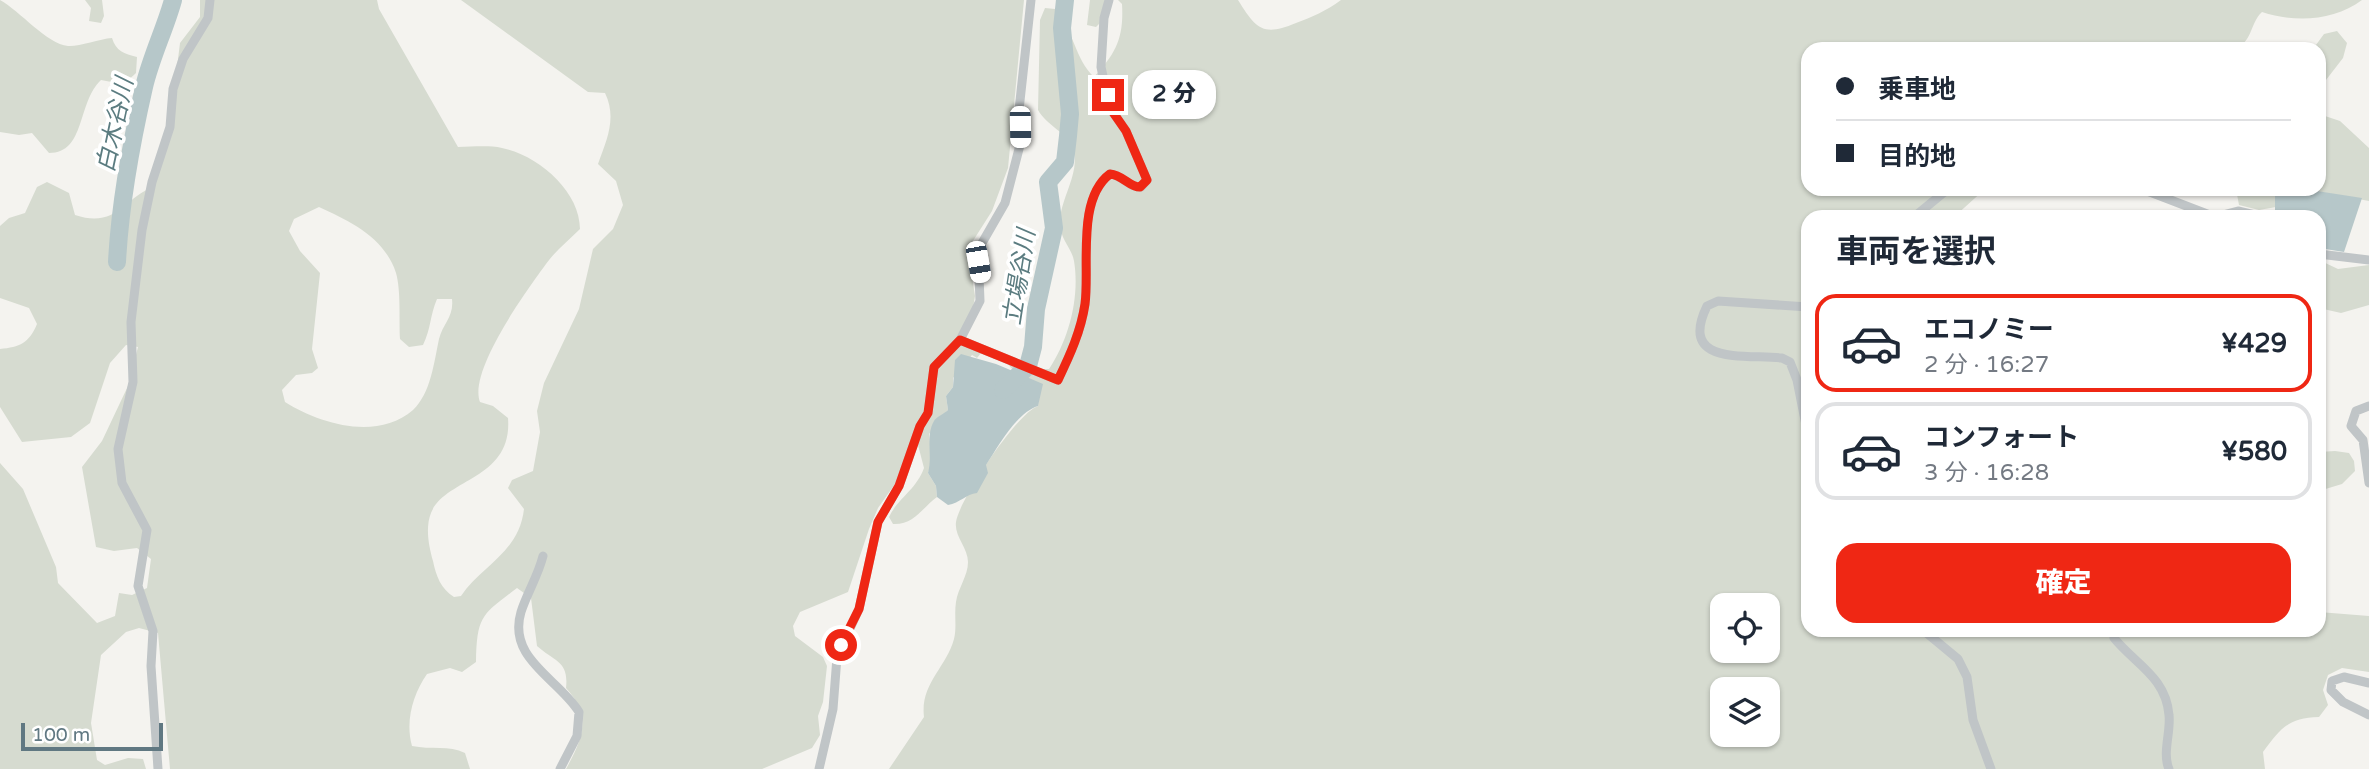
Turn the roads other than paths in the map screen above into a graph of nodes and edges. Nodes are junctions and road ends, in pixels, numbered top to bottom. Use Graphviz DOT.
graph roads {
  1 [pos="210,0"];
  2 [pos="1031,0"];
  3 [pos="1109,0"];
  4 [pos="1940,196"];
  5 [pos="2160,196"];
  6 [pos="1922,210"];
  7 [pos="2197,210"];
  8 [pos="2326,255"];
  9 [pos="2369,260"];
  10 [pos="1801,307"];
  11 [pos="960,340"];
  12 [pos="1801,400"];
  13 [pos="2369,407"];
  14 [pos="2369,483"];
  15 [pos="543,556"];
  16 [pos="1931,637"];
  17 [pos="2114,637"];
  18 [pos="2369,683"];
  19 [pos="2369,715"];
  20 [pos="158,769"];
  21 [pos="560,769"];
  22 [pos="819,769"];
  23 [pos="1991,769"];
  24 [pos="2169,769"];
  1 -- 20 [label="street"];
  2 -- 11 [label="street"];
  3 -- 11 [label="street"];
  4 -- 6 [label="street"];
  5 -- 7 [label="street"];
  8 -- 9 [label="street"];
  10 -- 12 [label="street"];
  11 -- 22 [label="street"];
  13 -- 14 [label="street"];
  15 -- 21 [label="street"];
  16 -- 23 [label="street"];
  17 -- 24 [label="street"];
  18 -- 19 [label="street"];
}
